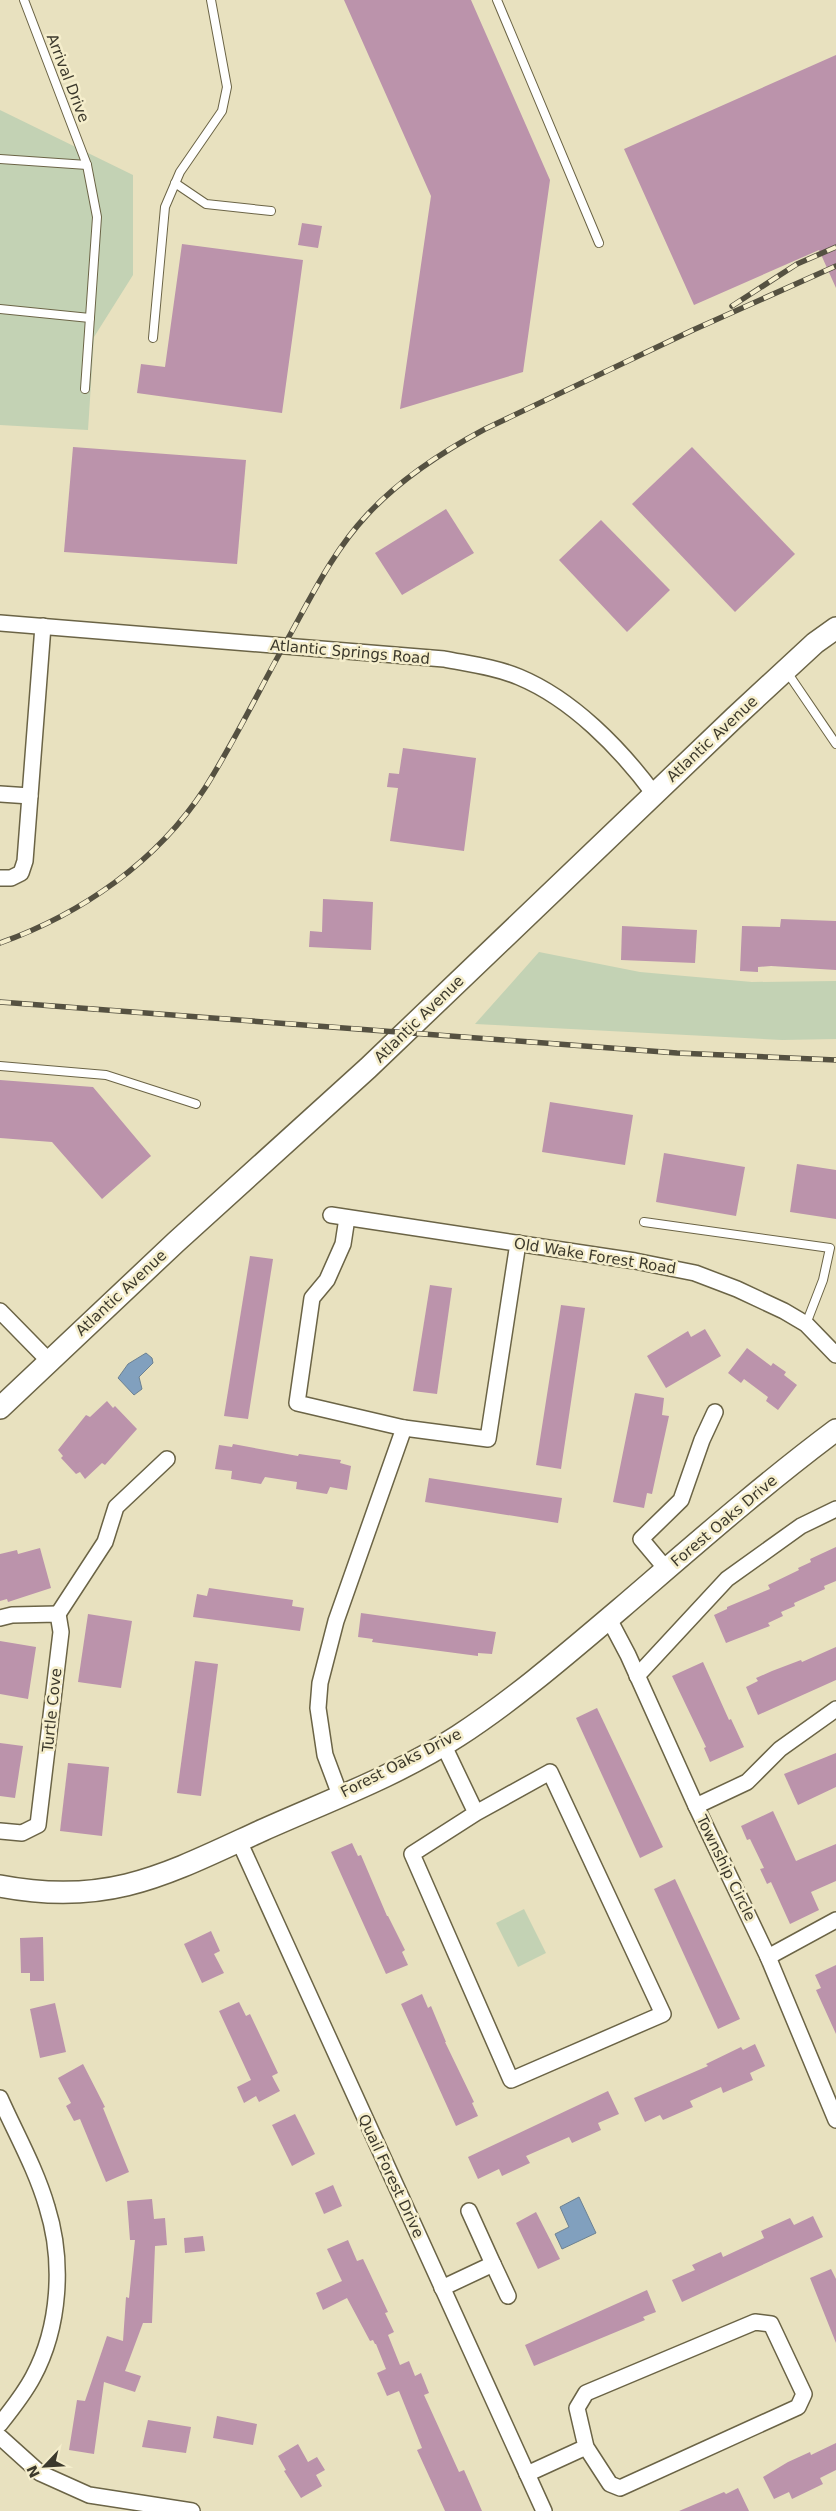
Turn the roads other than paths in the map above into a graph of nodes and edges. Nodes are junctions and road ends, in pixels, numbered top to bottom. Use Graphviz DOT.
graph roads {
  1 [pos="24,0"];
  2 [pos="211,0"];
  3 [pos="497,0"];
  4 [pos="0,159"];
  5 [pos="87,166"];
  6 [pos="175,183"];
  7 [pos="271,212"];
  8 [pos="599,243"];
  9 [pos="0,309"];
  10 [pos="90,318"];
  11 [pos="153,338"];
  12 [pos="85,389"];
  13 [pos="0,623"];
  14 [pos="43,626"];
  15 [pos="836,628"];
  16 [pos="786,670"];
  17 [pos="836,744"];
  18 [pos="0,794"];
  19 [pos="654,794"];
  20 [pos="30,796"];
  21 [pos="0,878"];
  22 [pos="0,1066"];
  23 [pos="196,1104"];
  24 [pos="331,1215"];
  25 [pos="347,1218"];
  26 [pos="644,1222"];
  27 [pos="518,1243"];
  28 [pos="0,1311"];
  29 [pos="806,1324"];
  30 [pos="836,1355"];
  31 [pos="49,1361"];
  32 [pos="0,1408"];
  33 [pos="715,1412"];
  34 [pos="404,1428"];
  35 [pos="836,1430"];
  36 [pos="167,1459"];
  37 [pos="836,1509"];
  38 [pos="667,1570"];
  39 [pos="58,1614"];
  40 [pos="0,1618"];
  41 [pos="609,1619"];
  42 [pos="638,1676"];
  43 [pos="836,1709"];
  44 [pos="443,1744"];
  45 [pos="340,1795"];
  46 [pos="696,1806"];
  47 [pos="476,1813"];
  48 [pos="0,1831"];
  49 [pos="239,1841"];
  50 [pos="0,1886"];
  51 [pos="836,1920"];
  52 [pos="768,1957"];
  53 [pos="0,2098"];
  54 [pos="833,2103"];
  55 [pos="3,2114"];
  56 [pos="836,2120"];
  57 [pos="469,2211"];
  58 [pos="493,2264"];
  59 [pos="442,2288"];
  60 [pos="508,2296"];
  61 [pos="0,2424"];
  62 [pos="0,2437"];
  63 [pos="586,2447"];
  64 [pos="527,2474"];
  65 [pos="192,2511"];
  66 [pos="544,2511"];
  1 -- 5 [label="lane, Arrival Drive"];
  2 -- 6 [label="lane"];
  3 -- 8 [label="lane"];
  4 -- 5 [label="lane"];
  5 -- 10 [label="lane, Arrival Drive"];
  6 -- 7 [label="lane"];
  6 -- 11 [label="lane"];
  9 -- 10 [label="lane"];
  10 -- 12 [label="lane, Arrival Drive"];
  13 -- 14 [label="street, Atlantic Springs Road"];
  14 -- 19 [label="street, Atlantic Springs Road"];
  14 -- 20 [label="street"];
  15 -- 16 [label="main road, Atlantic Avenue"];
  16 -- 17 [label="lane"];
  16 -- 19 [label="main road, Atlantic Avenue"];
  18 -- 20 [label="street"];
  19 -- 31 [label="main road, Atlantic Avenue"];
  20 -- 21 [label="street"];
  22 -- 23 [label="lane"];
  24 -- 25 [label="street, Old Wake Forest Road"];
  25 -- 27 [label="street, Old Wake Forest Road"];
  25 -- 34 [label="street"];
  26 -- 29 [label="lane"];
  27 -- 29 [label="street, Old Wake Forest Road"];
  27 -- 34 [label="street"];
  28 -- 31 [label="street"];
  29 -- 30 [label="street, Old Wake Forest Road"];
  31 -- 32 [label="main road, Atlantic Avenue"];
  33 -- 38 [label="street"];
  34 -- 45 [label="street"];
  35 -- 38 [label="main road, Forest Oaks Drive"];
  36 -- 39 [label="street"];
  37 -- 42 [label="street"];
  38 -- 41 [label="main road, Forest Oaks Drive"];
  39 -- 40 [label="street"];
  39 -- 48 [label="street, Turtle Cove"];
  41 -- 42 [label="street, Township Circle"];
  41 -- 44 [label="main road, Forest Oaks Drive"];
  42 -- 46 [label="street, Township Circle"];
  43 -- 46 [label="street"];
  44 -- 45 [label="main road, Forest Oaks Drive"];
  44 -- 47 [label="street"];
  45 -- 49 [label="main road, Forest Oaks Drive"];
  46 -- 52 [label="street, Township Circle"];
  47 -- 47 [label="street"];
  49 -- 50 [label="main road, Forest Oaks Drive"];
  49 -- 59 [label="street, Quail Forest Drive"];
  51 -- 52 [label="street"];
  52 -- 54 [label="street, Township Circle"];
  53 -- 55 [label="street"];
  54 -- 56 [label="street, Township Circle"];
  55 -- 61 [label="street"];
  57 -- 58 [label="street"];
  58 -- 59 [label="street"];
  58 -- 60 [label="street"];
  59 -- 64 [label="street, Quail Forest Drive"];
  62 -- 65 [label="street"];
  63 -- 63 [label="street"];
  63 -- 64 [label="street"];
  64 -- 66 [label="street, Quail Forest Drive"];
}
